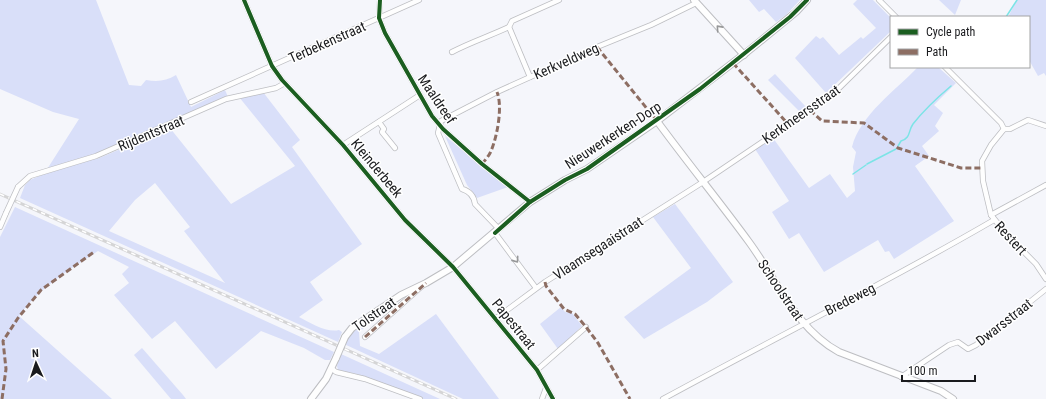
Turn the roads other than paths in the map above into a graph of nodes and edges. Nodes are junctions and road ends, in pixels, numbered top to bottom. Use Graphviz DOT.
graph roads {
  1 [pos="244,0"];
  2 [pos="380,0"];
  3 [pos="419,0"];
  4 [pos="559,0"];
  5 [pos="807,0"];
  6 [pos="879,0"];
  7 [pos="695,1"];
  8 [pos="895,16"];
  9 [pos="379,18"];
  10 [pos="509,27"];
  11 [pos="890,38"];
  12 [pos="452,52"];
  13 [pos="744,55"];
  14 [pos="272,66"];
  15 [pos="946,68"];
  16 [pos="530,77"];
  17 [pos="285,83"];
  18 [pos="420,95"];
  19 [pos="191,102"];
  20 [pos="657,121"];
  21 [pos="379,122"];
  22 [pos="439,124"];
  23 [pos="1046,126"];
  24 [pos="1004,129"];
  25 [pos="343,145"];
  26 [pos="396,148"];
  27 [pos="703,182"];
  28 [pos="1046,185"];
  29 [pos="530,202"];
  30 [pos="992,217"];
  31 [pos="2,219"];
  32 [pos="0,226"];
  33 [pos="497,231"];
  34 [pos="453,267"];
  35 [pos="1046,279"];
  36 [pos="426,283"];
  37 [pos="536,288"];
  38 [pos="1046,289"];
  39 [pos="496,319"];
  40 [pos="803,323"];
  41 [pos="586,327"];
  42 [pos="365,337"];
  43 [pos="331,368"];
  44 [pos="537,370"];
  45 [pos="901,377"];
  46 [pos="546,388"];
  47 [pos="311,399"];
  48 [pos="420,399"];
  49 [pos="542,399"];
  50 [pos="553,399"];
  51 [pos="663,399"];
  52 [pos="953,399"];
  1 -- 14 [label="street, Kleinderbeek"];
  2 -- 9 [label="street, Maaldreef"];
  3 -- 9 [label="street, Terbekenstraat"];
  4 -- 10 [label="street"];
  5 -- 13 [label="street, Nieuwerkerken-Dorp"];
  6 -- 8 [label="street"];
  13 -- 7 [label="street, one-way"];
  7 -- 16 [label="street, Kerkveldweg"];
  9 -- 14 [label="street, Terbekenstraat"];
  9 -- 18 [label="street, Maaldreef"];
  10 -- 12 [label="street"];
  10 -- 16 [label="street"];
  11 -- 27 [label="street, Kerkmeersstraat"];
  13 -- 20 [label="street, Nieuwerkerken-Dorp"];
  14 -- 17 [label="street, Kleinderbeek"];
  14 -- 19 [label="street, Terbekenstraat"];
  15 -- 24 [label="street"];
  16 -- 22 [label="street, Kerkveldweg"];
  17 -- 25 [label="street, Kleinderbeek"];
  17 -- 31 [label="street, Rijdentstraat, bridge"];
  18 -- 21 [label="street"];
  18 -- 22 [label="street, Maaldreef"];
  20 -- 27 [label="street, Schoolstraat"];
  20 -- 29 [label="street, Nieuwerkerken-Dorp"];
  21 -- 25 [label="street"];
  21 -- 26 [label="street"];
  22 -- 29 [label="street, Maaldreef"];
  22 -- 33 [label="street, Maaldreef"];
  23 -- 24 [label="street"];
  24 -- 30 [label="street, Restert"];
  25 -- 34 [label="street, Kleinderbeek"];
  27 -- 37 [label="street, Vlaamsegaaistraat"];
  27 -- 40 [label="street, Schoolstraat"];
  28 -- 30 [label="street, Restert"];
  29 -- 33 [label="street, Nieuwerkerken-Dorp"];
  30 -- 35 [label="street, Restert"];
  30 -- 40 [label="street, Bredeweg"];
  31 -- 32 [label="street"];
  33 -- 34 [label="street, Tolstraat"];
  33 -- 37 [label="street, Maaldreef, one-way"];
  34 -- 36 [label="street, Tolstraat"];
  34 -- 39 [label="street, Papestraat"];
  36 -- 42 [label="street, Tolstraat"];
  36 -- 43 [label="street, Tolstraat, bridge"];
  37 -- 39 [label="street, Vlaamsegaaistraat"];
  38 -- 45 [label="street, Dwarsstraat"];
  39 -- 44 [label="street, Papestraat"];
  40 -- 45 [label="street, Schoolstraat"];
  40 -- 51 [label="street, Bredeweg"];
  41 -- 44 [label="street"];
  43 -- 47 [label="street, Tolstraat"];
  43 -- 48 [label="street"];
  44 -- 46 [label="street, Papestraat"];
  45 -- 52 [label="street, Schoolstraat"];
  46 -- 49 [label="street"];
  46 -- 50 [label="street, Papestraat"];
}
